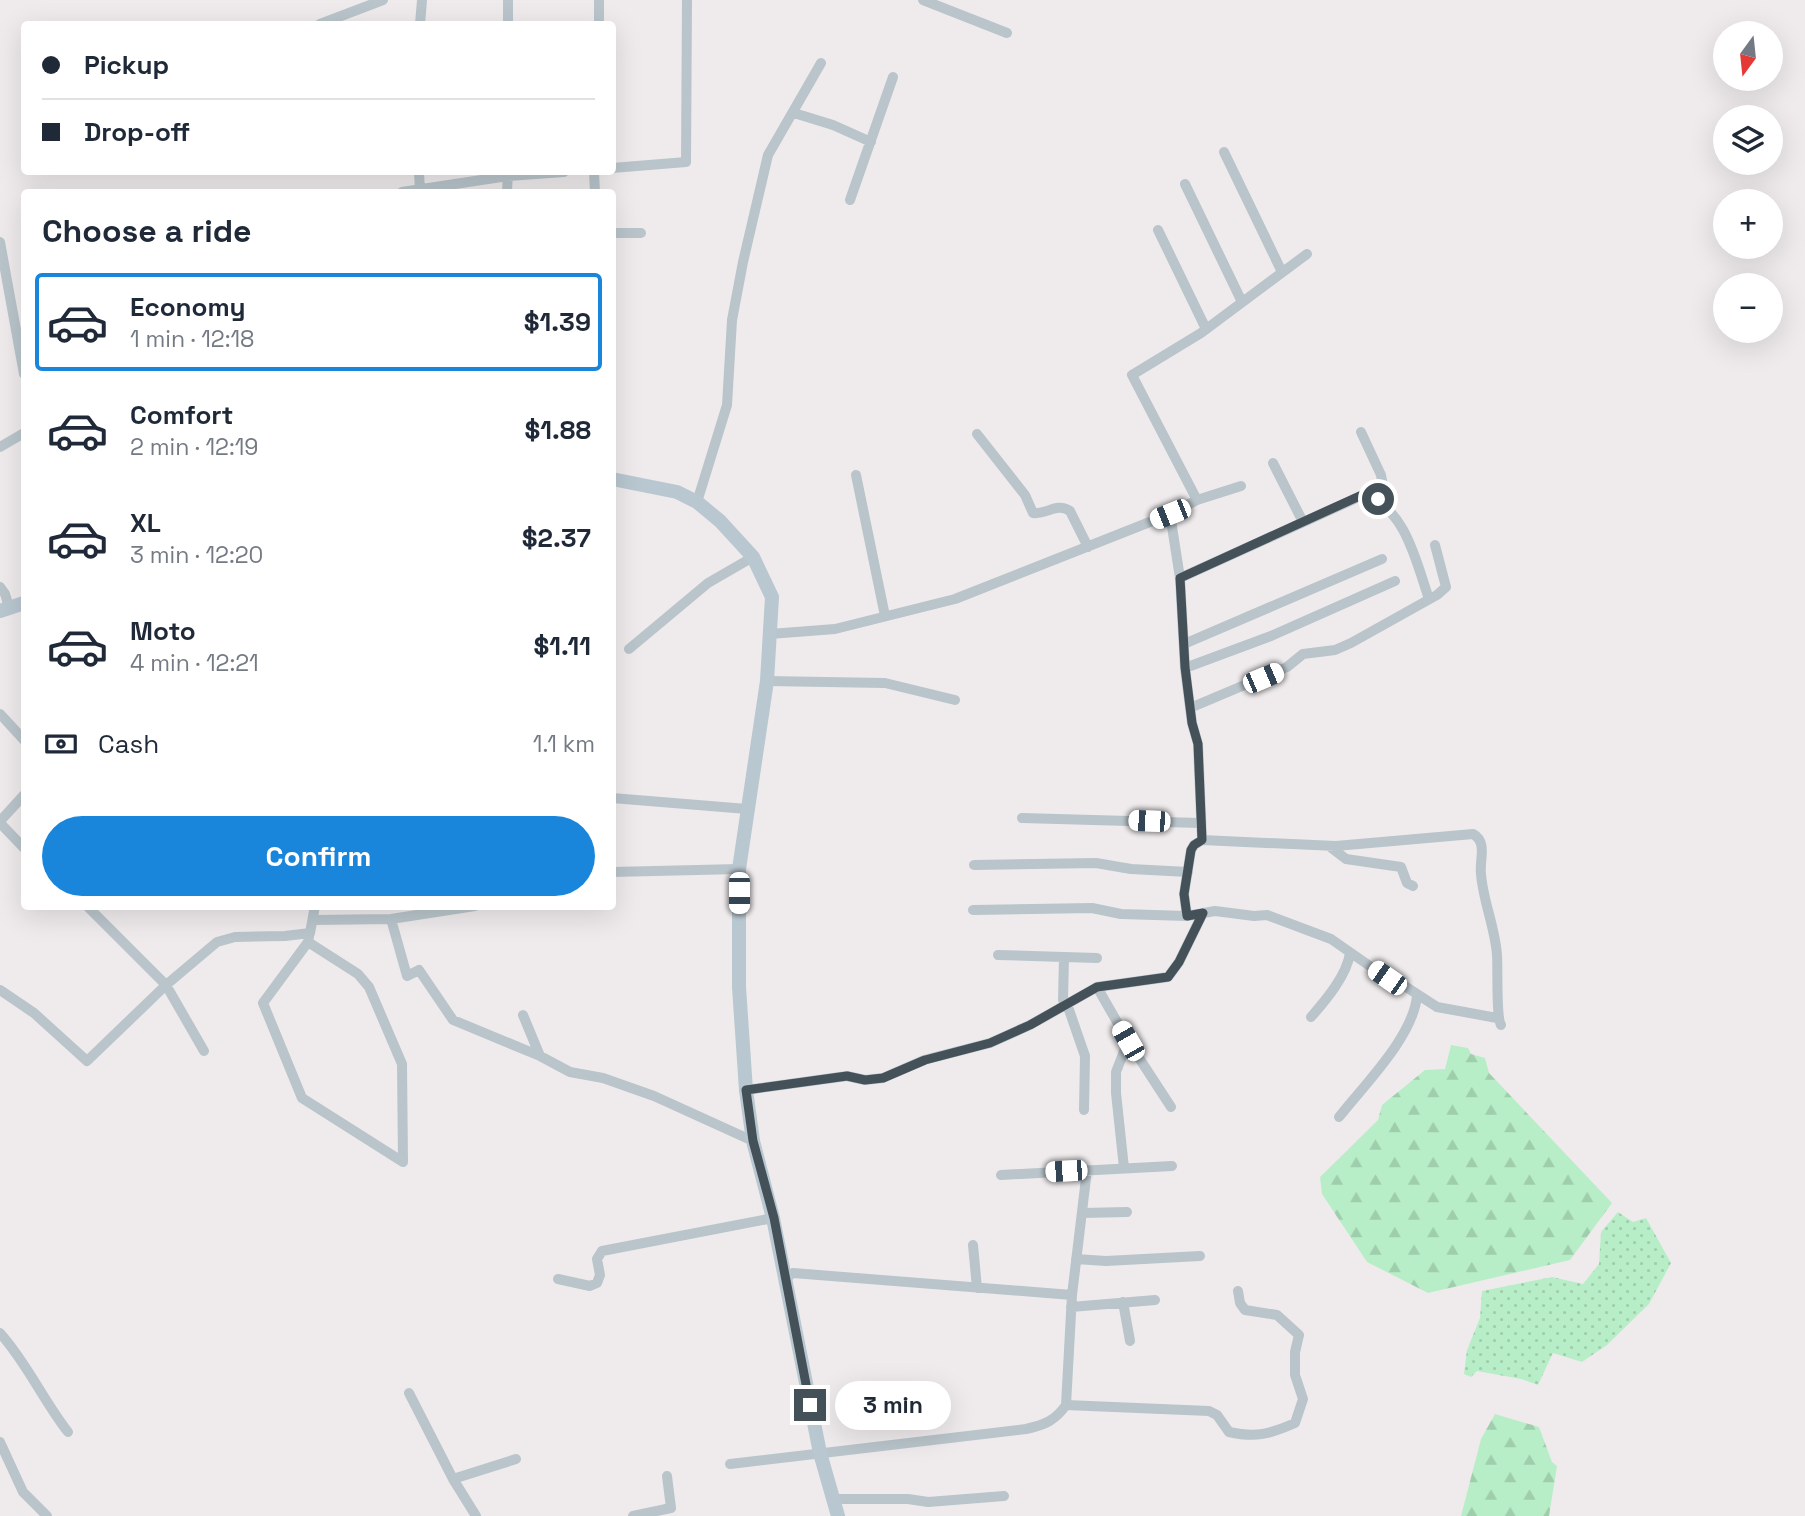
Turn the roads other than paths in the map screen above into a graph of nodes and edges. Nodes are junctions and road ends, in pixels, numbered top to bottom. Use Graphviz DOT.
graph roads {
  1 [pos="383,0"];
  2 [pos="422,0"];
  3 [pos="508,0"];
  4 [pos="599,0"];
  5 [pos="687,0"];
  6 [pos="923,0"];
  7 [pos="328,21"];
  8 [pos="420,21"];
  9 [pos="508,21"];
  10 [pos="599,21"];
  11 [pos="1007,33"];
  12 [pos="821,63"];
  13 [pos="893,77"];
  14 [pos="794,113"];
  15 [pos="870,142"];
  16 [pos="1224,152"];
  17 [pos="616,168"];
  18 [pos="503,175"];
  19 [pos="1185,184"];
  20 [pos="430,189"];
  21 [pos="850,200"];
  22 [pos="1158,230"];
  23 [pos="616,233"];
  24 [pos="640,233"];
  25 [pos="0,242"];
  26 [pos="1307,254"];
  27 [pos="1282,272"];
  28 [pos="1242,302"];
  29 [pos="1206,329"];
  30 [pos="21,358"];
  31 [pos="1361,432"];
  32 [pos="977,434"];
  33 [pos="21,435"];
  34 [pos="0,447"];
  35 [pos="1273,463"];
  36 [pos="856,475"];
  37 [pos="616,480"];
  38 [pos="1241,486"];
  39 [pos="1364,494"];
  40 [pos="1197,500"];
  41 [pos="697,502"];
  42 [pos="1170,514"];
  43 [pos="1303,522"];
  44 [pos="1435,545"];
  45 [pos="1088,547"];
  46 [pos="753,557"];
  47 [pos="1382,559"];
  48 [pos="1180,578"];
  49 [pos="1395,581"];
  50 [pos="0,587"];
  51 [pos="1429,599"];
  52 [pos="5,609"];
  53 [pos="885,616"];
  54 [pos="771,634"];
  55 [pos="1184,644"];
  56 [pos="629,649"];
  57 [pos="1185,667"];
  58 [pos="766,681"];
  59 [pos="955,700"];
  60 [pos="1190,708"];
  61 [pos="0,714"];
  62 [pos="21,737"];
  63 [pos="21,798"];
  64 [pos="616,798"];
  65 [pos="747,809"];
  66 [pos="1022,818"];
  67 [pos="0,822"];
  68 [pos="1200,823"];
  69 [pos="1202,840"];
  70 [pos="21,845"];
  71 [pos="1329,846"];
  72 [pos="974,865"];
  73 [pos="739,869"];
  74 [pos="616,872"];
  75 [pos="1188,872"];
  76 [pos="1413,886"];
  77 [pos="91,910"];
  78 [pos="314,910"];
  79 [pos="449,910"];
  80 [pos="973,910"];
  81 [pos="1203,913"];
  82 [pos="1187,916"];
  83 [pos="391,919"];
  84 [pos="313,920"];
  85 [pos="309,938"];
  86 [pos="1350,953"];
  87 [pos="998,955"];
  88 [pos="1064,957"];
  89 [pos="1097,958"];
  90 [pos="166,985"];
  91 [pos="1097,987"];
  92 [pos="0,990"];
  93 [pos="1417,996"];
  94 [pos="1067,1004"];
  95 [pos="523,1015"];
  96 [pos="1311,1017"];
  97 [pos="1128,1041"];
  98 [pos="204,1051"];
  99 [pos="540,1056"];
  100 [pos="746,1090"];
  101 [pos="1171,1107"];
  102 [pos="1084,1110"];
  103 [pos="1339,1117"];
  104 [pos="753,1141"];
  105 [pos="1172,1166"];
  106 [pos="1124,1168"];
  107 [pos="1087,1170"];
  108 [pos="1001,1175"];
  109 [pos="1127,1212"];
  110 [pos="1082,1213"];
  111 [pos="774,1218"];
  112 [pos="974,1245"];
  113 [pos="1200,1256"];
  114 [pos="1076,1259"];
  115 [pos="786,1278"];
  116 [pos="558,1279"];
  117 [pos="977,1289"];
  118 [pos="1238,1291"];
  119 [pos="1155,1300"];
  120 [pos="1072,1301"];
  121 [pos="1123,1302"];
  122 [pos="0,1333"];
  123 [pos="1130,1341"];
  124 [pos="409,1393"];
  125 [pos="1066,1405"];
  126 [pos="68,1432"];
  127 [pos="0,1442"];
  128 [pos="820,1453"];
  129 [pos="516,1459"];
  130 [pos="730,1464"];
  131 [pos="667,1476"];
  132 [pos="453,1479"];
  133 [pos="1004,1496"];
  134 [pos="833,1499"];
  135 [pos="47,1516"];
  136 [pos="476,1516"];
  137 [pos="633,1516"];
  138 [pos="838,1516"];
  1 -- 7 [label="street"];
  2 -- 8 [label="street"];
  3 -- 9 [label="street"];
  4 -- 10 [label="street"];
  5 -- 17 [label="street"];
  6 -- 11 [label="street"];
  12 -- 14 [label="street"];
  13 -- 15 [label="street"];
  14 -- 15 [label="street"];
  14 -- 41 [label="street"];
  15 -- 21 [label="street"];
  16 -- 27 [label="street"];
  18 -- 20 [label="street"];
  19 -- 28 [label="street"];
  22 -- 29 [label="street"];
  23 -- 24 [label="street"];
  25 -- 30 [label="street"];
  26 -- 27 [label="street"];
  27 -- 28 [label="street"];
  28 -- 29 [label="street"];
  29 -- 40 [label="street"];
  31 -- 39 [label="street"];
  32 -- 45 [label="street"];
  33 -- 34 [label="street"];
  35 -- 43 [label="street"];
  36 -- 53 [label="street"];
  37 -- 41 [label="street"];
  38 -- 40 [label="street"];
  39 -- 43 [label="street"];
  39 -- 51 [label="street"];
  40 -- 42 [label="street"];
  41 -- 46 [label="street"];
  42 -- 45 [label="street"];
  42 -- 48 [label="street"];
  43 -- 48 [label="street"];
  44 -- 51 [label="street"];
  45 -- 53 [label="street"];
  46 -- 54 [label="street"];
  46 -- 56 [label="street"];
  47 -- 55 [label="street"];
  48 -- 55 [label="street"];
  49 -- 57 [label="street"];
  50 -- 52 [label="street"];
  51 -- 60 [label="street"];
  53 -- 54 [label="street"];
  54 -- 58 [label="street"];
  55 -- 57 [label="street"];
  57 -- 60 [label="street"];
  58 -- 59 [label="street"];
  58 -- 65 [label="street"];
  60 -- 68 [label="street"];
  61 -- 62 [label="street"];
  63 -- 67 [label="street"];
  64 -- 65 [label="street"];
  65 -- 73 [label="street"];
  66 -- 68 [label="street"];
  67 -- 70 [label="street"];
  68 -- 69 [label="street"];
  69 -- 71 [label="street"];
  69 -- 75 [label="street"];
  71 -- 76 [label="street"];
  71 -- 93 [label="street"];
  72 -- 75 [label="street"];
  73 -- 74 [label="street"];
  73 -- 100 [label="street"];
  75 -- 82 [label="street"];
  77 -- 90 [label="street"];
  78 -- 84 [label="street"];
  79 -- 83 [label="street"];
  80 -- 82 [label="street"];
  81 -- 82 [label="street"];
  81 -- 86 [label="street"];
  81 -- 91 [label="street"];
  83 -- 84 [label="street"];
  83 -- 99 [label="street"];
  84 -- 85 [label="street"];
  85 -- 85 [label="street"];
  85 -- 90 [label="street"];
  86 -- 93 [label="street"];
  86 -- 96 [label="street"];
  87 -- 88 [label="street"];
  88 -- 89 [label="street"];
  88 -- 94 [label="street"];
  90 -- 92 [label="street"];
  90 -- 98 [label="street"];
  91 -- 94 [label="street"];
  91 -- 97 [label="street"];
  93 -- 103 [label="street"];
  94 -- 100 [label="street"];
  94 -- 102 [label="street"];
  95 -- 99 [label="street"];
  97 -- 101 [label="street"];
  97 -- 106 [label="street"];
  99 -- 104 [label="street"];
  100 -- 104 [label="street"];
  104 -- 111 [label="street"];
  105 -- 106 [label="street"];
  106 -- 107 [label="street"];
  107 -- 108 [label="street"];
  107 -- 110 [label="street"];
  109 -- 110 [label="street"];
  110 -- 114 [label="street"];
  111 -- 115 [label="street"];
  111 -- 116 [label="street"];
  112 -- 117 [label="street"];
  113 -- 114 [label="street"];
  114 -- 120 [label="street"];
  115 -- 117 [label="street"];
  115 -- 128 [label="street"];
  117 -- 120 [label="street"];
  118 -- 125 [label="street"];
  119 -- 121 [label="street"];
  120 -- 121 [label="street"];
  120 -- 125 [label="street"];
  121 -- 123 [label="street"];
  122 -- 126 [label="street"];
  124 -- 132 [label="street"];
  125 -- 128 [label="street"];
  127 -- 135 [label="street"];
  128 -- 130 [label="street"];
  128 -- 134 [label="street"];
  129 -- 132 [label="street"];
  131 -- 137 [label="street"];
  132 -- 136 [label="street"];
  133 -- 134 [label="street"];
  134 -- 138 [label="street"];
}
